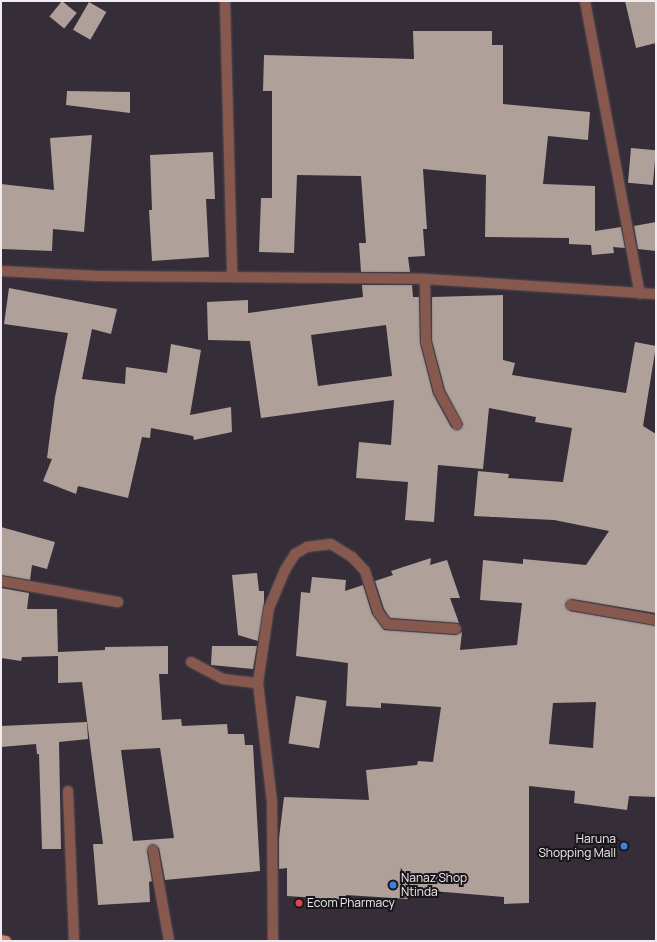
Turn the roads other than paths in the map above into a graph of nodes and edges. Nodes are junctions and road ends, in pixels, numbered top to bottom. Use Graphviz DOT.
graph roads {
  1 [pos="225,1"];
  2 [pos="585,1"];
  3 [pos="1,270"];
  4 [pos="232,277"];
  5 [pos="425,279"];
  6 [pos="640,294"];
  7 [pos="656,294"];
  8 [pos="457,424"];
  9 [pos="1,581"];
  10 [pos="118,602"];
  11 [pos="571,605"];
  12 [pos="656,620"];
  13 [pos="456,630"];
  14 [pos="191,662"];
  15 [pos="258,683"];
  16 [pos="68,791"];
  17 [pos="153,850"];
  18 [pos="1,940"];
  19 [pos="6,941"];
  20 [pos="74,941"];
  21 [pos="169,941"];
  22 [pos="273,941"];
  1 -- 4 [label="street"];
  2 -- 6 [label="street"];
  3 -- 4 [label="street"];
  4 -- 5 [label="street"];
  5 -- 6 [label="street"];
  5 -- 8 [label="street"];
  6 -- 7 [label="street"];
  9 -- 10 [label="street"];
  11 -- 12 [label="street"];
  13 -- 15 [label="street"];
  14 -- 15 [label="street"];
  15 -- 22 [label="street"];
  16 -- 20 [label="street"];
  17 -- 21 [label="street"];
  18 -- 19 [label="main road"];
}
